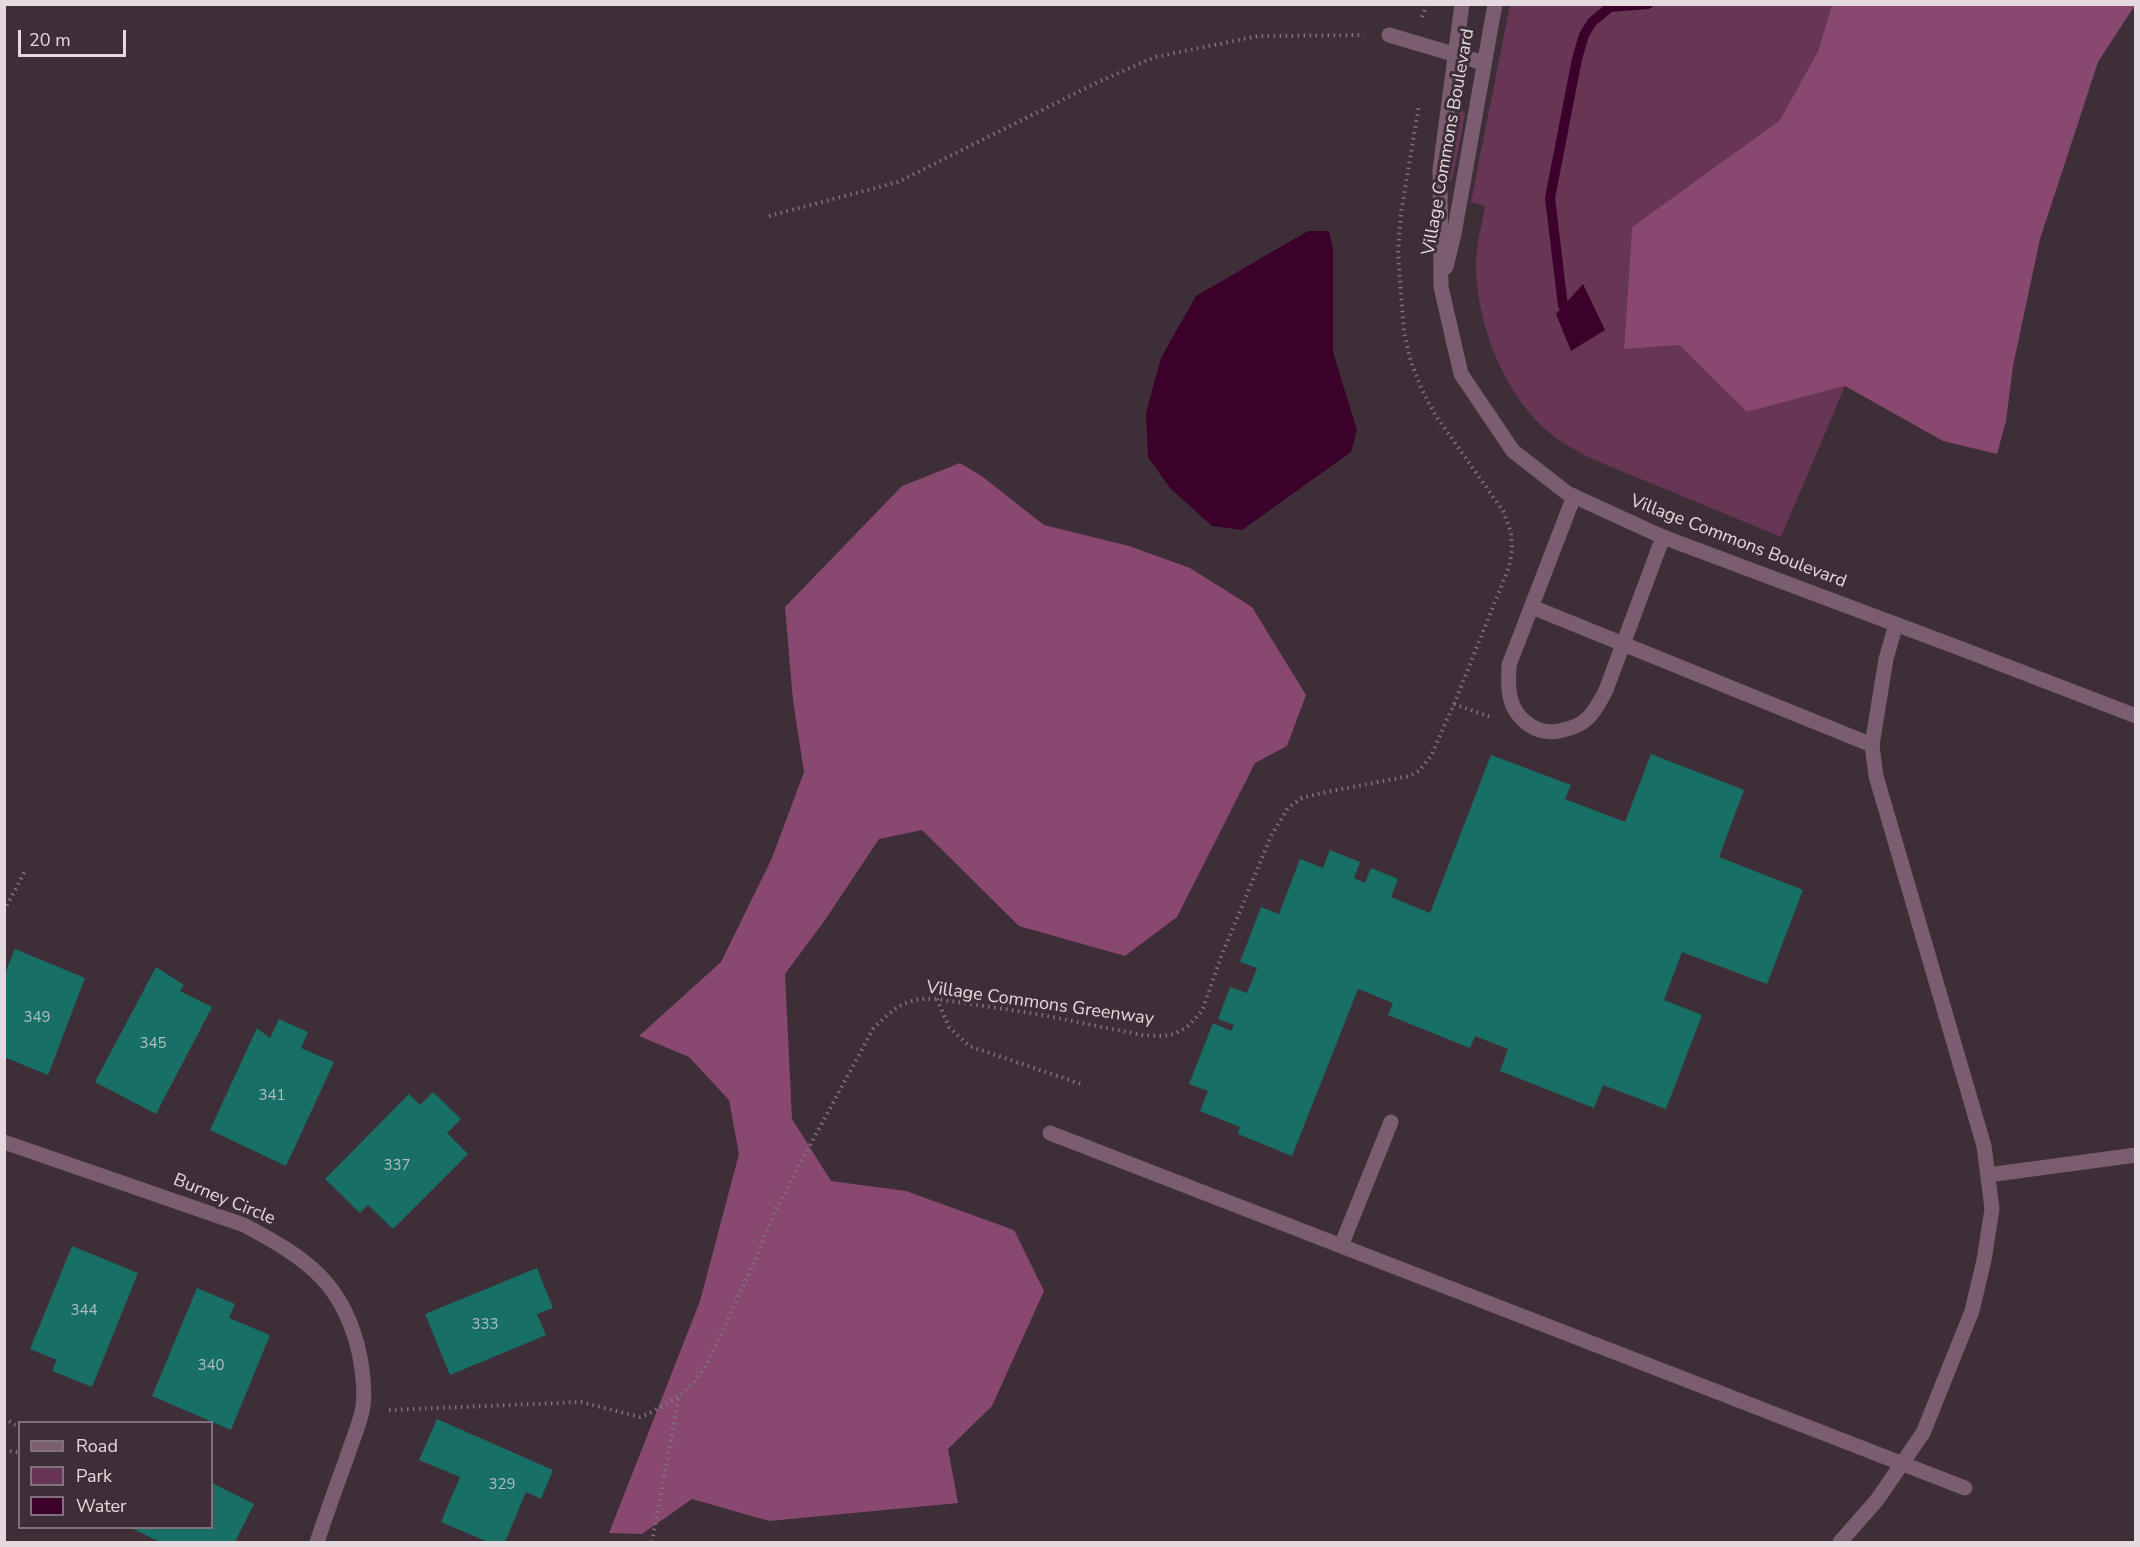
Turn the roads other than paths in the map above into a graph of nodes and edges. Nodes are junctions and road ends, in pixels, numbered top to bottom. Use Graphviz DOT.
graph roads {
  1 [pos="1462,4"];
  2 [pos="1495,4"];
  3 [pos="1389,35"];
  4 [pos="1456,55"];
  5 [pos="1484,63"];
  6 [pos="1441,287"];
  7 [pos="1574,496"];
  8 [pos="1663,537"];
  9 [pos="1532,607"];
  10 [pos="1896,624"];
  11 [pos="1623,644"];
  12 [pos="2136,716"];
  13 [pos="1872,745"];
  14 [pos="1391,1122"];
  15 [pos="1050,1133"];
  16 [pos="4,1142"];
  17 [pos="2136,1155"];
  18 [pos="1988,1174"];
  19 [pos="1341,1246"];
  20 [pos="1901,1464"];
  21 [pos="1965,1488"];
  22 [pos="317,1542"];
  23 [pos="1840,1542"];
  1 -- 4 [label="street, Village Commons Boulevard"];
  2 -- 5 [label="street, Village Commons Boulevard"];
  3 -- 4 [label="street"];
  4 -- 5 [label="street"];
  4 -- 6 [label="street, Village Commons Boulevard"];
  5 -- 6 [label="street, Village Commons Boulevard"];
  6 -- 7 [label="street, Village Commons Boulevard"];
  7 -- 8 [label="street, Village Commons Boulevard"];
  7 -- 9 [label="street"];
  8 -- 10 [label="street, Village Commons Boulevard"];
  8 -- 11 [label="street"];
  9 -- 11 [label="street"];
  9 -- 11 [label="street"];
  10 -- 12 [label="street, Village Commons Boulevard"];
  10 -- 13 [label="street"];
  11 -- 13 [label="street"];
  13 -- 18 [label="street"];
  14 -- 19 [label="street"];
  15 -- 19 [label="street"];
  16 -- 22 [label="street, Burney Circle"];
  17 -- 18 [label="street"];
  18 -- 20 [label="street"];
  19 -- 20 [label="street"];
  20 -- 21 [label="street"];
  20 -- 23 [label="street"];
}
